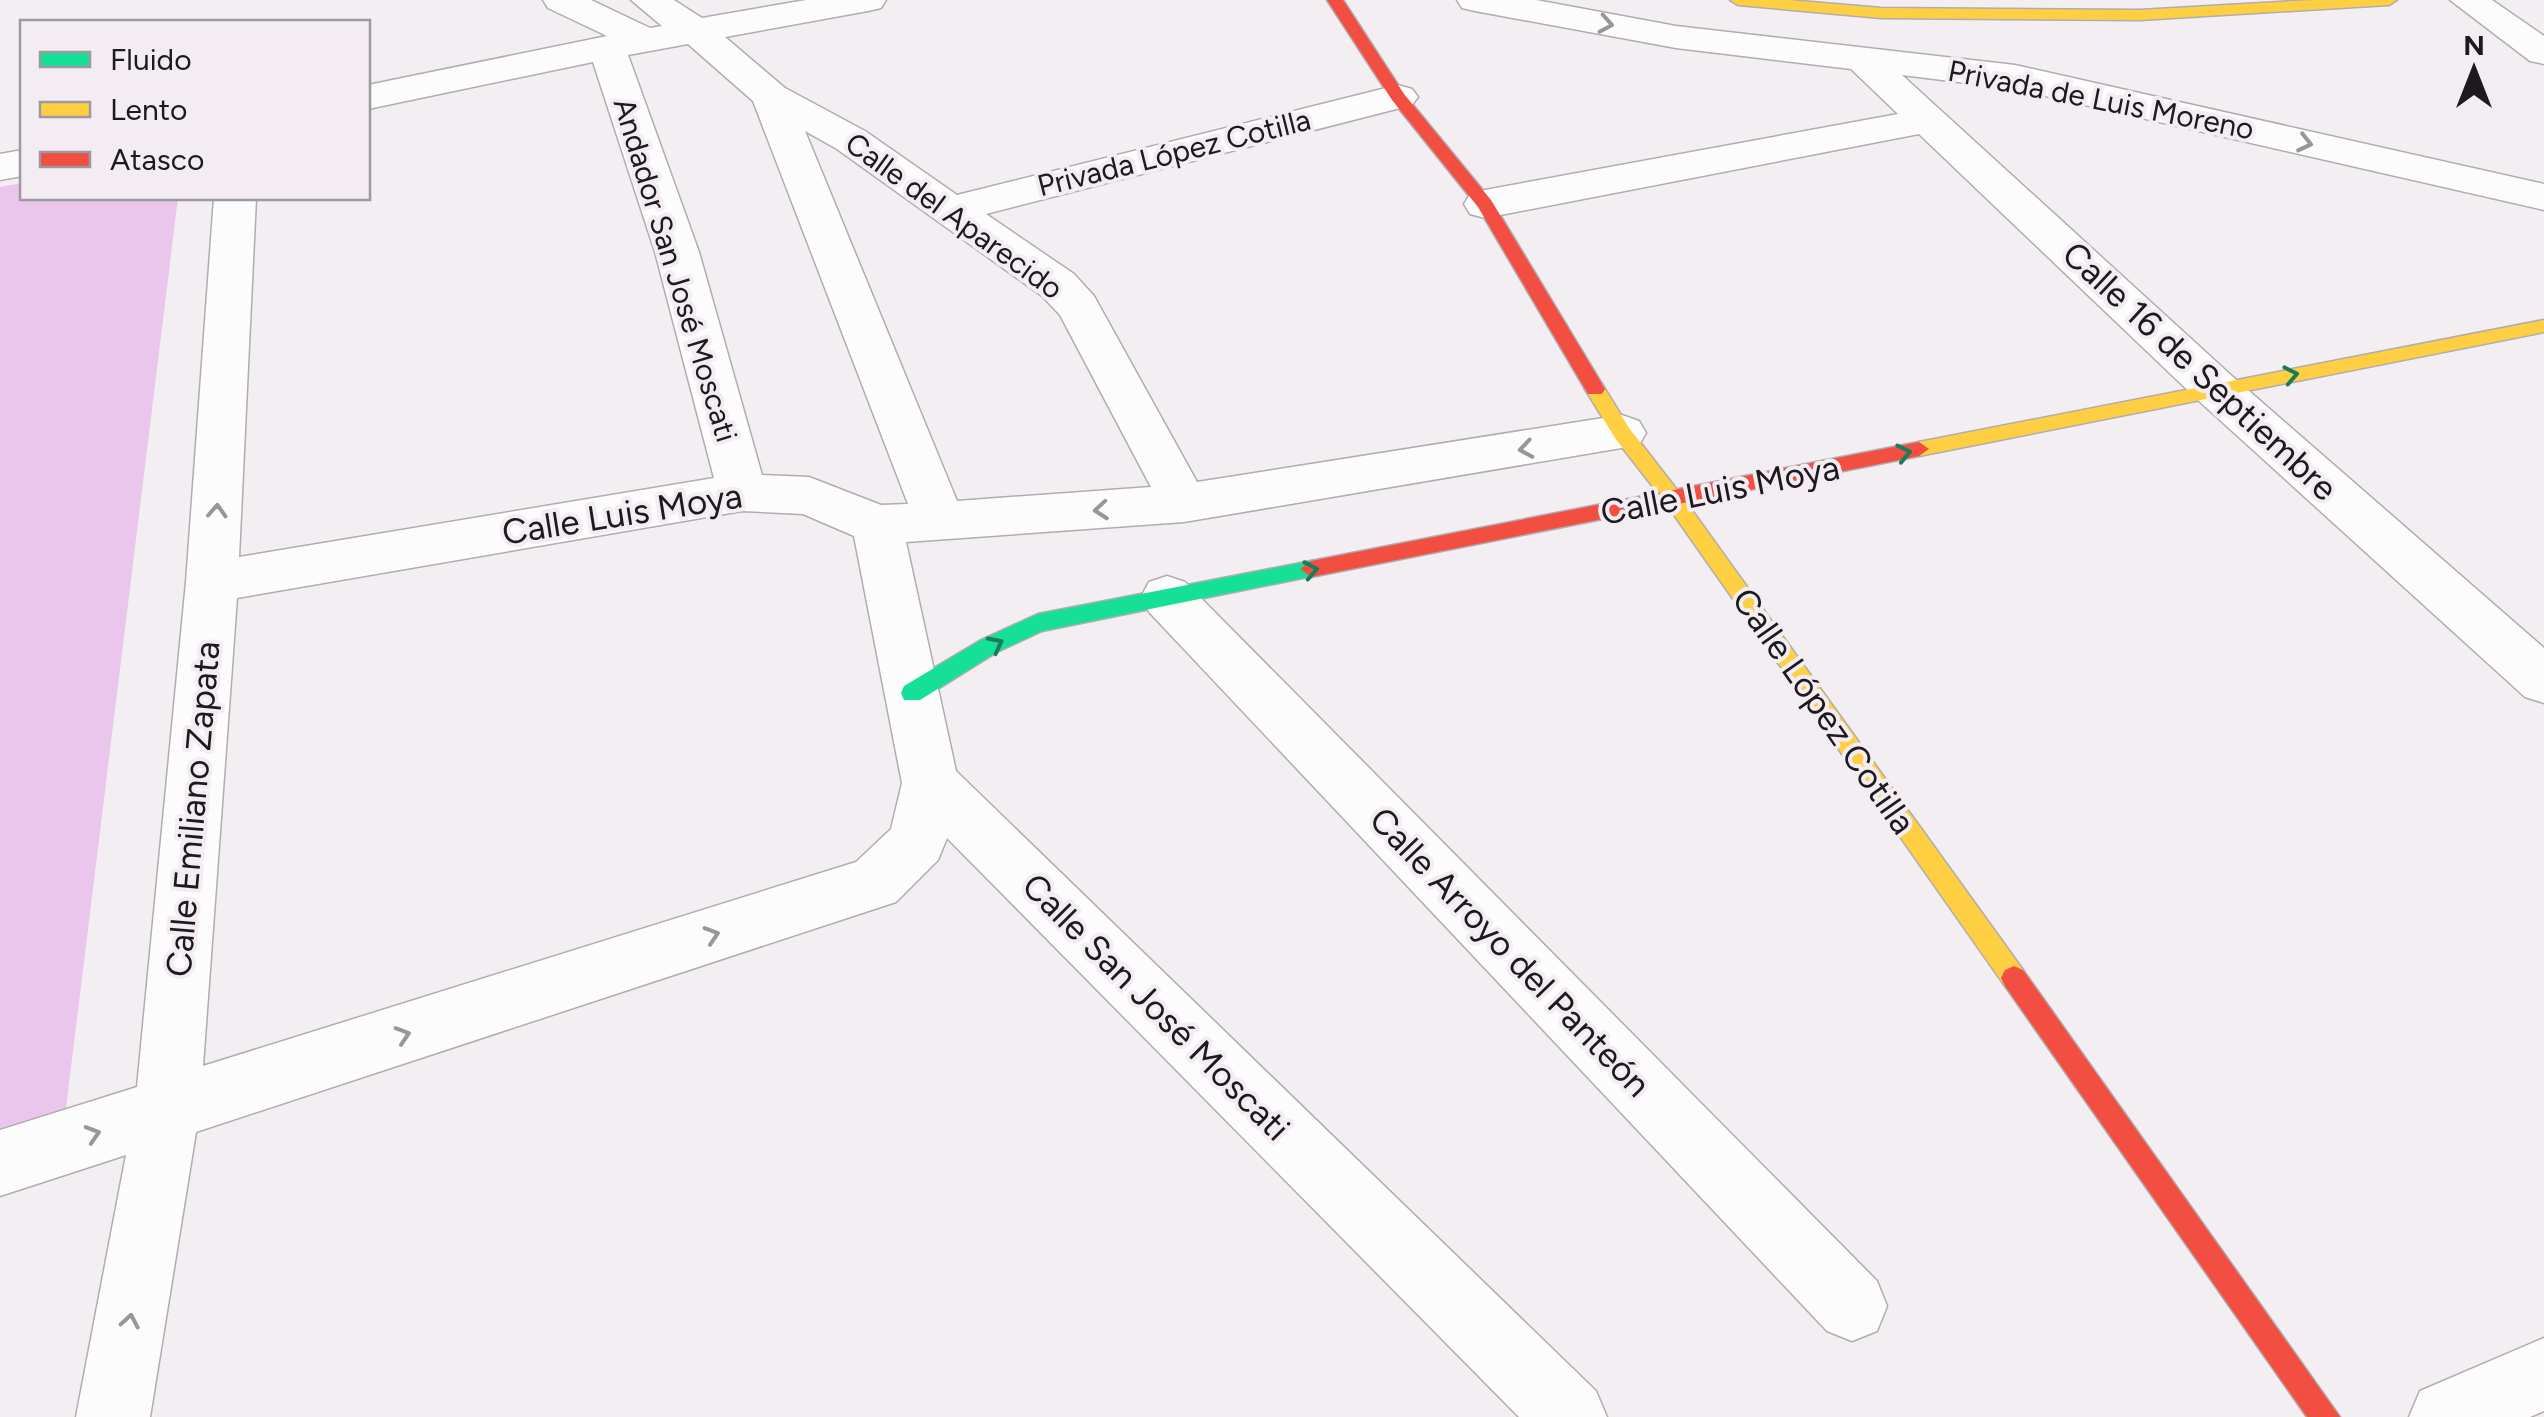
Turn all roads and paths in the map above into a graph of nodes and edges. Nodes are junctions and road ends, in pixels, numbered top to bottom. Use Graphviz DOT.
graph roads {
  1 [pos="561,0"];
  2 [pos="649,0"];
  3 [pos="868,0"];
  4 [pos="1335,0"];
  5 [pos="1475,0"];
  6 [pos="1738,0"];
  7 [pos="2389,0"];
  8 [pos="2468,0"];
  9 [pos="697,32"];
  10 [pos="626,44"];
  11 [pos="2544,53"];
  12 [pos="1860,57"];
  13 [pos="770,96"];
  14 [pos="370,97"];
  15 [pos="1398,97"];
  16 [pos="1930,120"];
  17 [pos="2544,197"];
  18 [pos="235,200"];
  19 [pos="1486,204"];
  20 [pos="950,210"];
  21 [pos="2544,326"];
  22 [pos="2216,389"];
  23 [pos="1622,433"];
  24 [pos="742,492"];
  25 [pos="1674,500"];
  26 [pos="1184,503"];
  27 [pos="939,518"];
  28 [pos="877,524"];
  29 [pos="212,582"];
  30 [pos="1167,597"];
  31 [pos="2544,681"];
  32 [pos="912,693"];
  33 [pos="930,783"];
  34 [pos="167,1111"];
  35 [pos="0,1163"];
  36 [pos="1852,1306"];
  37 [pos="2544,1374"];
  38 [pos="113,1417"];
  39 [pos="1570,1417"];
  40 [pos="2324,1417"];
  41 [pos="2446,1417"];
  1 -- 10 [label="street"];
  2 -- 9 [label="street, Calle del Aparecido"];
  3 -- 9 [label="street"];
  4 -- 15 [label="main road, Calle López Cotilla"];
  5 -- 12 [label="street, Privada de Luis Moreno, one-way"];
  6 -- 7 [label="main road"];
  8 -- 11 [label="street"];
  9 -- 10 [label="street"];
  9 -- 13 [label="street, Calle del Aparecido"];
  10 -- 14 [label="street"];
  10 -- 24 [label="street, Andador San José Moscati"];
  12 -- 16 [label="street, Calle 16 de Septiembre"];
  12 -- 17 [label="street, Privada de Luis Moreno, one-way"];
  13 -- 20 [label="street, Calle del Aparecido"];
  13 -- 27 [label="street"];
  15 -- 19 [label="main road, Calle López Cotilla"];
  15 -- 20 [label="street, Privada López Cotilla"];
  16 -- 19 [label="street"];
  16 -- 22 [label="street, Calle 16 de Septiembre"];
  29 -- 18 [label="street, Calle Emiliano Zapata, one-way"];
  19 -- 23 [label="main road, Calle López Cotilla"];
  20 -- 26 [label="street, Calle del Aparecido"];
  22 -- 21 [label="main road, Calle Luis Moya, one-way"];
  25 -- 22 [label="main road, Calle Luis Moya, one-way"];
  22 -- 31 [label="street, Calle 16 de Septiembre"];
  23 -- 25 [label="main road, Calle López Cotilla"];
  23 -- 26 [label="street, Calle Luis Moya, one-way"];
  24 -- 28 [label="street, Calle Luis Moya"];
  24 -- 29 [label="street, Calle Luis Moya"];
  30 -- 25 [label="main road, Calle Luis Moya, one-way"];
  25 -- 40 [label="main road, Calle López Cotilla"];
  26 -- 27 [label="street, Calle Luis Moya, one-way"];
  27 -- 28 [label="street, Calle Luis Moya"];
  28 -- 32 [label="street"];
  29 -- 34 [label="street, Calle Emiliano Zapata"];
  32 -- 30 [label="main road, Calle Luis Moya, one-way"];
  30 -- 36 [label="street, Calle Arroyo del Panteón"];
  32 -- 33 [label="street"];
  34 -- 33 [label="street, one-way"];
  33 -- 39 [label="street, Calle San José Moscati"];
  35 -- 34 [label="street, one-way"];
  38 -- 34 [label="street, Calle Emiliano Zapata, one-way"];
  37 -- 41 [label="street"];
}
